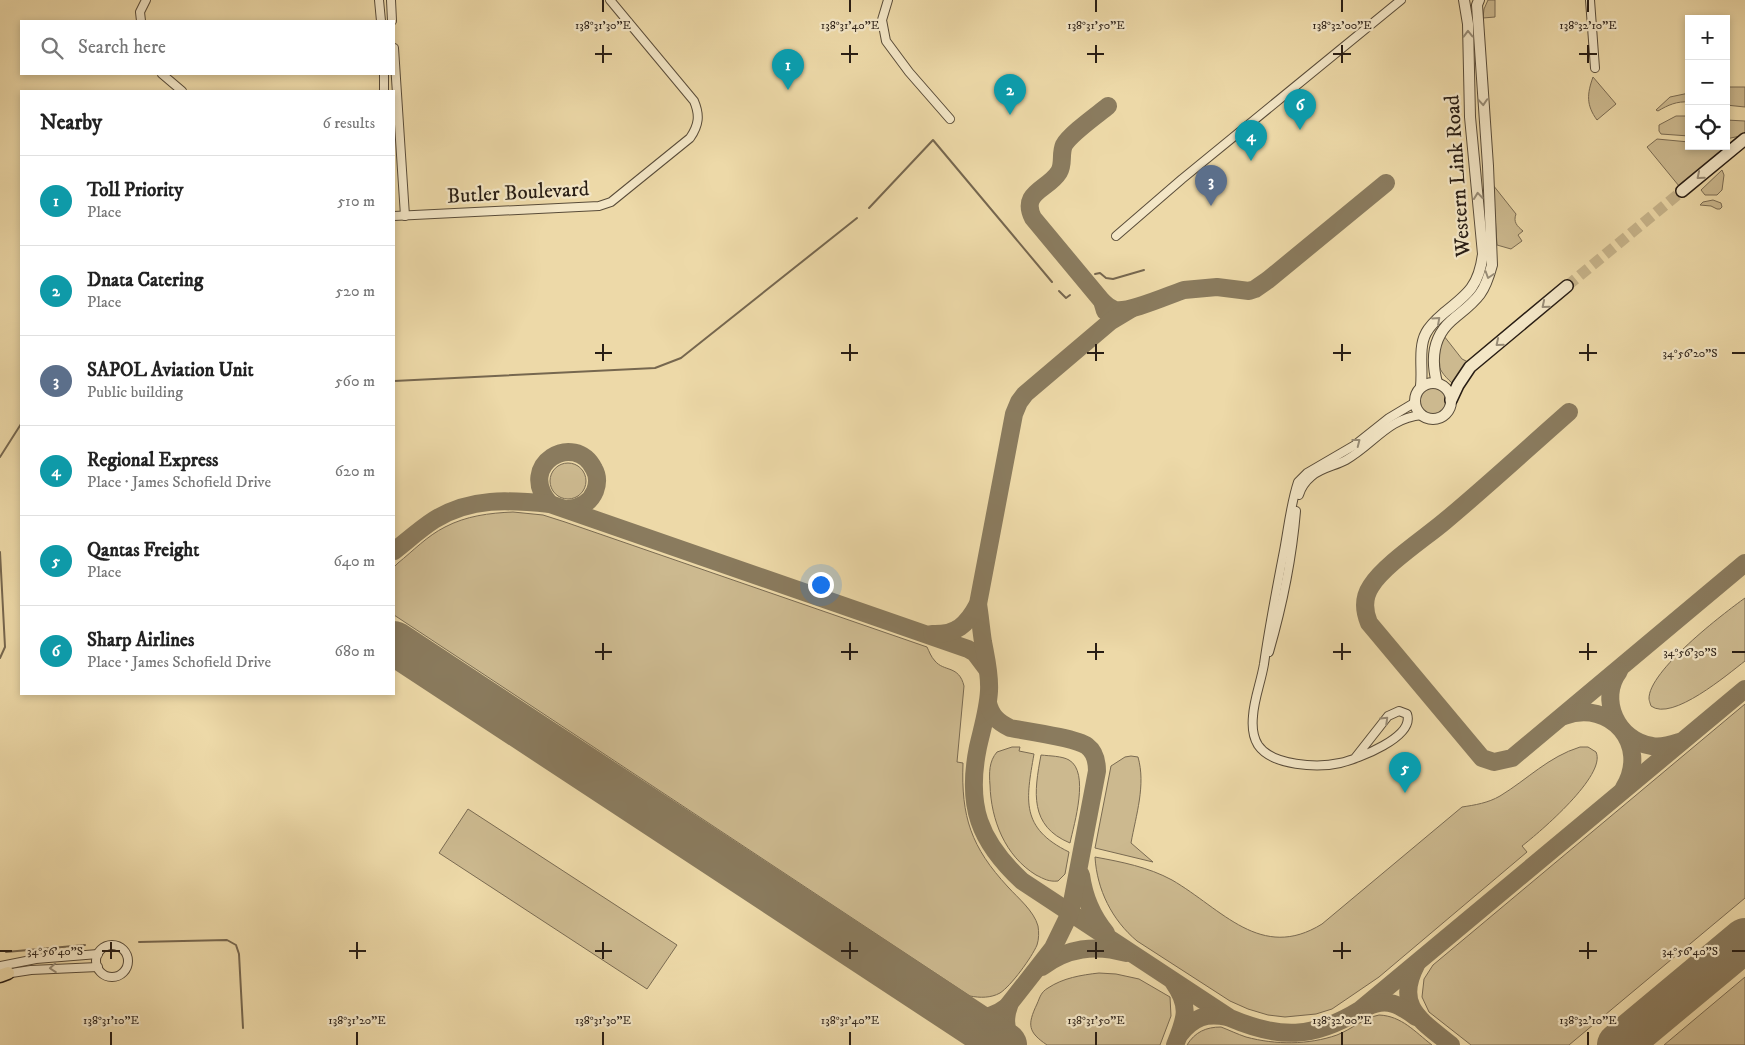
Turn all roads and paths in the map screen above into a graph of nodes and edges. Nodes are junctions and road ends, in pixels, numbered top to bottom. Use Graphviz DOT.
graph roads {
  1 [pos="146,0"];
  2 [pos="379,0"];
  3 [pos="391,0"];
  4 [pos="888,0"];
  5 [pos="1401,0"];
  6 [pos="1464,0"];
  7 [pos="1479,0"];
  8 [pos="1590,0"];
  9 [pos="614,1"];
  10 [pos="141,20"];
  11 [pos="381,20"];
  12 [pos="392,20"];
  13 [pos="395,63"];
  14 [pos="1595,68"];
  15 [pos="163,75"];
  16 [pos="384,75"];
  17 [pos="181,90"];
  18 [pos="384,90"];
  19 [pos="950,119"];
  20 [pos="1745,139"];
  21 [pos="1682,190"];
  22 [pos="395,216"];
  23 [pos="405,216"];
  24 [pos="1116,236"];
  25 [pos="1568,286"];
  26 [pos="1437,383"];
  27 [pos="1421,386"];
  28 [pos="1451,400"];
  29 [pos="1414,403"];
  30 [pos="1422,416"];
  31 [pos="1263,666"];
  32 [pos="1354,758"];
  33 [pos="98,954"];
  34 [pos="98,967"];
  35 [pos="2,972"];
  1 -- 10 [label="street"];
  2 -- 11 [label="street"];
  3 -- 12 [label="street"];
  4 -- 19 [label="street"];
  5 -- 24 [label="street"];
  27 -- 6 [label="street, Western Link Road, one-way"];
  7 -- 26 [label="street, Western Link Road, one-way"];
  8 -- 14 [label="street"];
  9 -- 23 [label="street, Butler Boulevard"];
  13 -- 23 [label="street"];
  15 -- 17 [label="street"];
  16 -- 18 [label="street"];
  20 -- 21 [label="main road, one-way"];
  22 -- 23 [label="street, Butler Boulevard"];
  25 -- 28 [label="main road, one-way"];
  26 -- 27 [label="street"];
  26 -- 28 [label="street"];
  27 -- 29 [label="street"];
  28 -- 30 [label="street"];
  29 -- 30 [label="street"];
  31 -- 29 [label="street, one-way"];
  30 -- 31 [label="street"];
  31 -- 32 [label="street"];
  32 -- 32 [label="street, one-way"];
  33 -- 34 [label="street"];
  33 -- 34 [label="street"];
  33 -- 35 [label="street"];
  34 -- 35 [label="street, one-way"];
}
